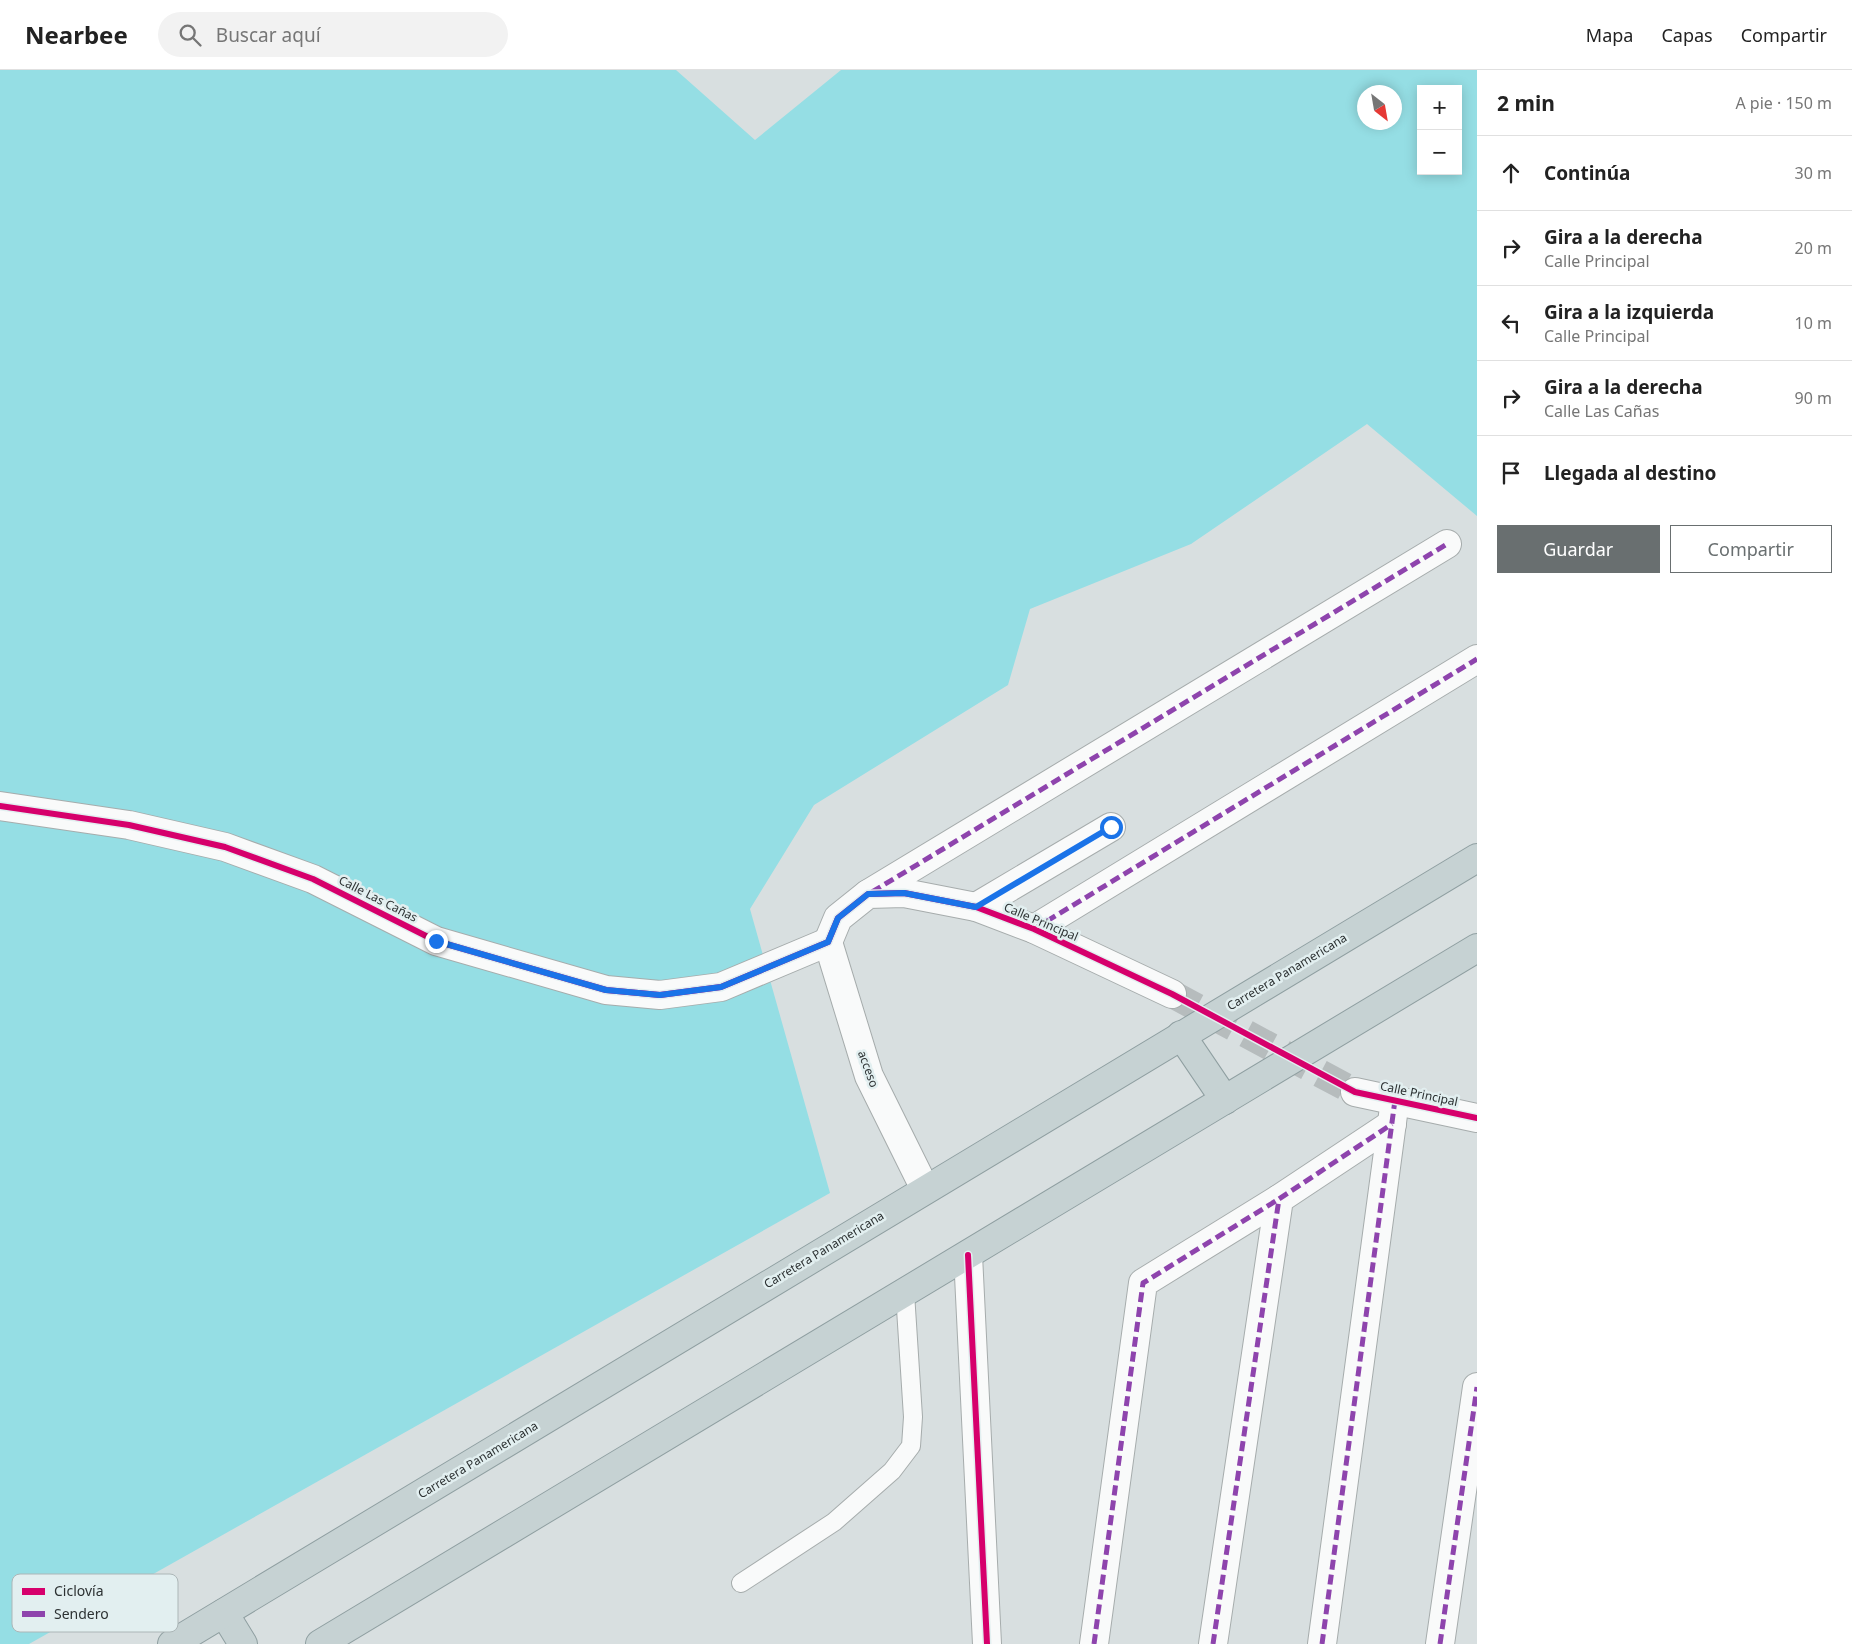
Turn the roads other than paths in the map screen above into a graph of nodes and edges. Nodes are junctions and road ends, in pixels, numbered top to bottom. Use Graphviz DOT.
graph roads {
  1 [pos="1447,544"];
  2 [pos="1477,658"];
  3 [pos="0,806"];
  4 [pos="1111,827"];
  5 [pos="1477,858"];
  6 [pos="868,894"];
  7 [pos="976,907"];
  8 [pos="1034,929"];
  9 [pos="828,942"];
  10 [pos="1477,948"];
  11 [pos="1172,994"];
  12 [pos="1181,1035"];
  13 [pos="1355,1092"];
  14 [pos="1225,1100"];
  15 [pos="1393,1112"];
  16 [pos="1477,1118"];
  17 [pos="925,1189"];
  18 [pos="1279,1199"];
  19 [pos="968,1255"];
  20 [pos="905,1293"];
  21 [pos="1477,1387"];
  22 [pos="741,1583"];
  23 [pos="224,1613"];
  24 [pos="172,1644"];
  25 [pos="242,1644"];
  26 [pos="320,1644"];
  27 [pos="987,1644"];
  28 [pos="1094,1644"];
  29 [pos="1213,1644"];
  30 [pos="1322,1644"];
  31 [pos="1440,1644"];
  1 -- 6 [label="street"];
  2 -- 8 [label="street"];
  3 -- 9 [label="street, Calle Las Cañas"];
  4 -- 7 [label="street"];
  5 -- 12 [label="highway, Carretera Panamericana"];
  6 -- 7 [label="street, Calle Principal"];
  6 -- 9 [label="street"];
  7 -- 8 [label="street, Calle Principal"];
  8 -- 11 [label="street, Calle Principal"];
  9 -- 17 [label="street, acceso"];
  10 -- 14 [label="highway"];
  12 -- 14 [label="highway"];
  12 -- 17 [label="highway, Carretera Panamericana"];
  13 -- 15 [label="street, Calle Principal"];
  14 -- 19 [label="highway"];
  15 -- 16 [label="street, Calle Principal"];
  15 -- 18 [label="street"];
  15 -- 30 [label="street"];
  17 -- 23 [label="highway, Carretera Panamericana"];
  18 -- 28 [label="street"];
  18 -- 29 [label="street"];
  19 -- 20 [label="highway"];
  19 -- 27 [label="street"];
  20 -- 22 [label="lane"];
  20 -- 26 [label="highway"];
  21 -- 31 [label="street"];
  23 -- 24 [label="highway, Carretera Panamericana"];
  23 -- 25 [label="highway"];
}
